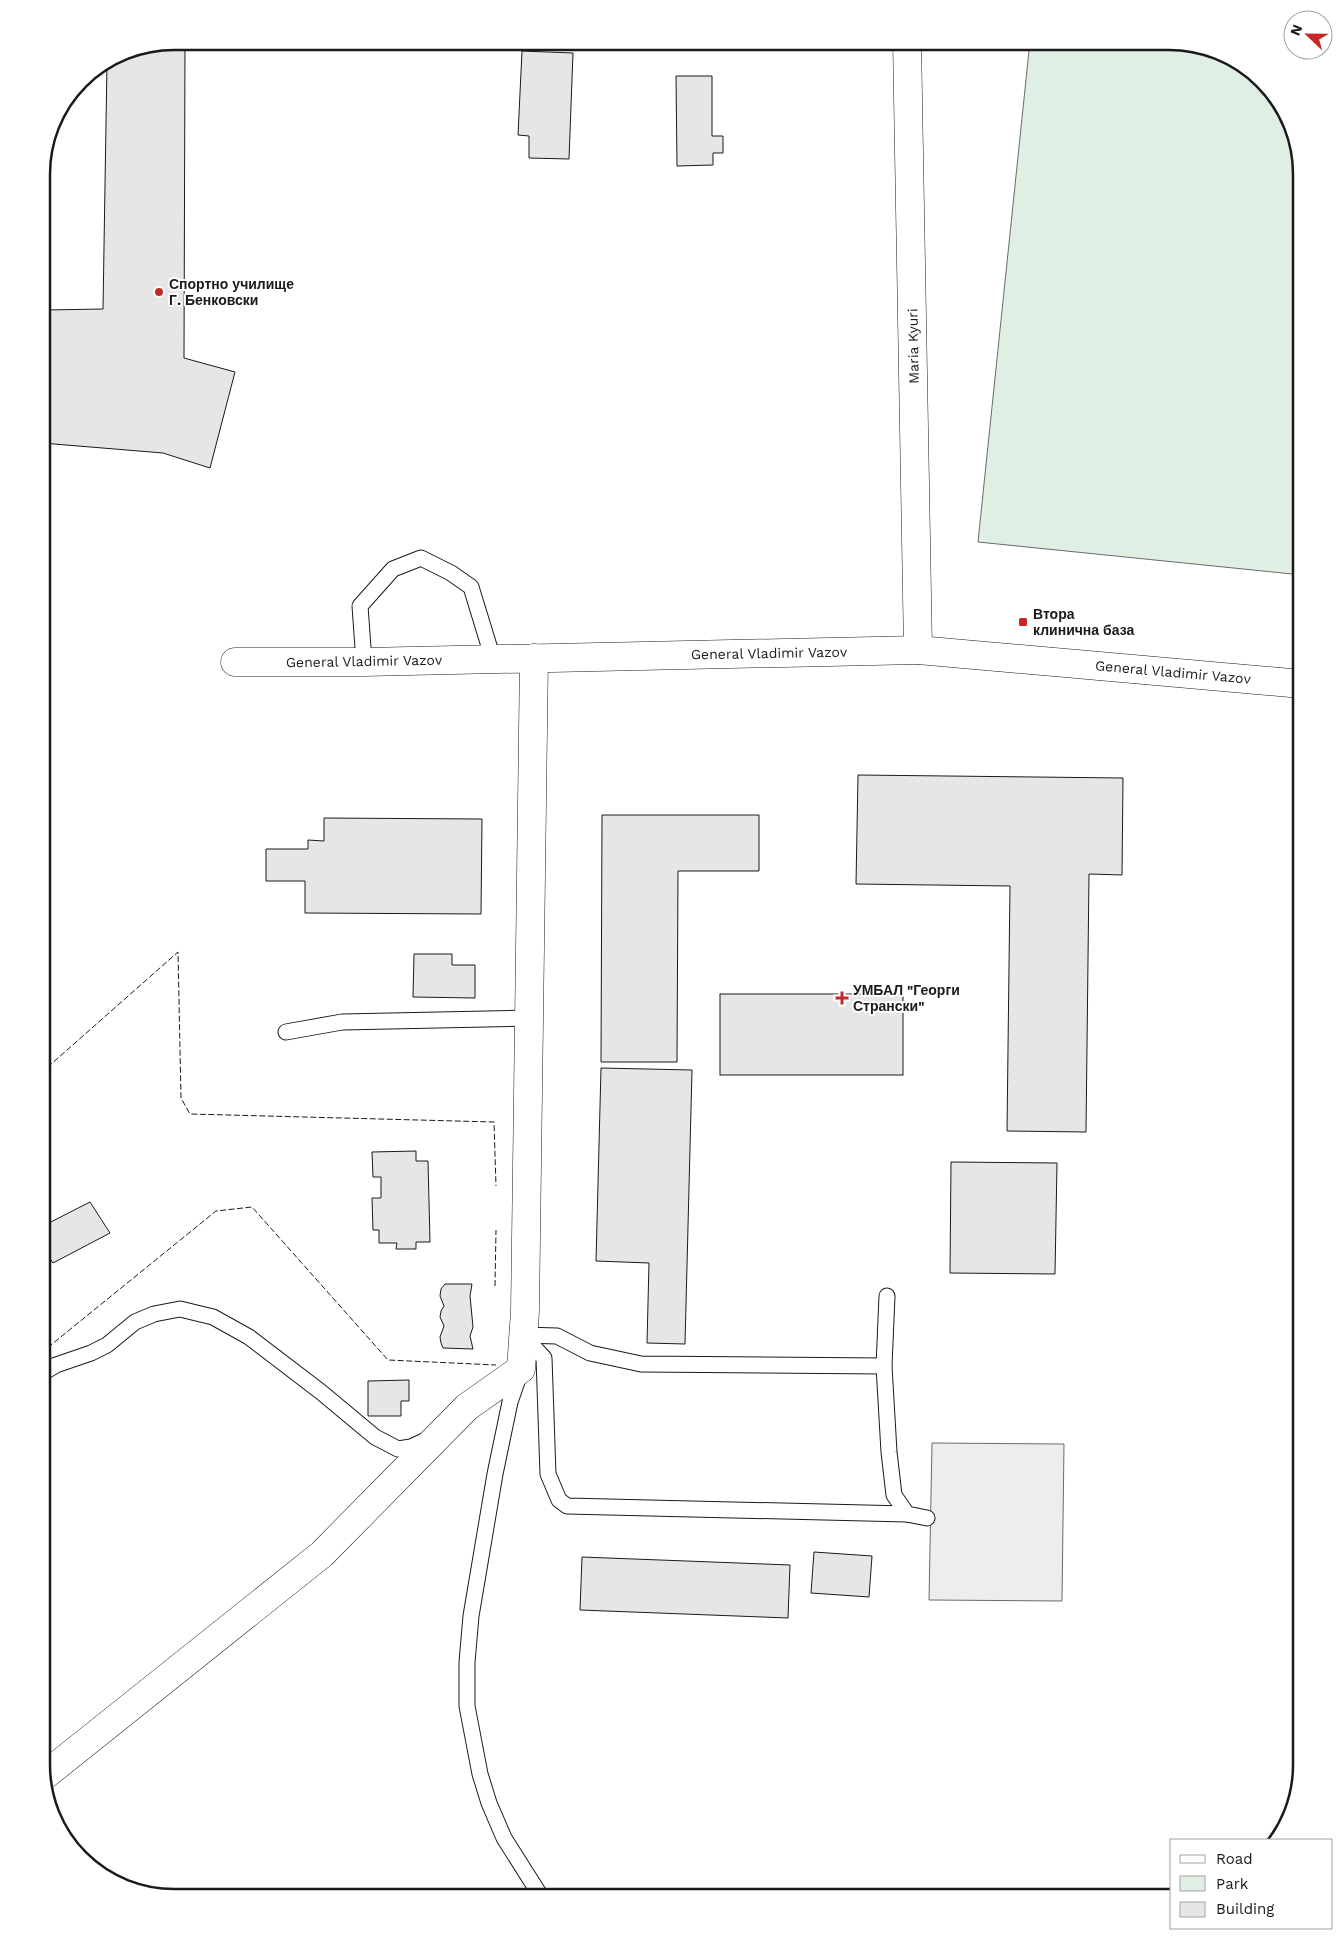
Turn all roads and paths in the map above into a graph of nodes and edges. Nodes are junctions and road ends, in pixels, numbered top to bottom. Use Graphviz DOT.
graph roads {
  1 [pos="907,50"];
  2 [pos="918,650"];
  3 [pos="534,658"];
  4 [pos="493,659"];
  5 [pos="235,662"];
  6 [pos="364,662"];
  7 [pos="1293,683"];
  8 [pos="529,1018"];
  9 [pos="286,1032"];
  10 [pos="887,1296"];
  11 [pos="523,1335"];
  12 [pos="884,1366"];
  13 [pos="50,1369"];
  14 [pos="521,1369"];
  15 [pos="444,1432"];
  16 [pos="907,1514"];
  17 [pos="927,1518"];
  18 [pos="50,1771"];
  19 [pos="536,1889"];
  1 -- 2 [label="street, Maria Kyuri"];
  2 -- 3 [label="street, General Vladimir Vazov"];
  2 -- 7 [label="street, General Vladimir Vazov"];
  3 -- 4 [label="street, General Vladimir Vazov"];
  3 -- 8 [label="street"];
  4 -- 6 [label="street, General Vladimir Vazov"];
  4 -- 6 [label="lane"];
  5 -- 6 [label="street, General Vladimir Vazov"];
  8 -- 9 [label="lane"];
  8 -- 11 [label="street"];
  10 -- 12 [label="lane"];
  11 -- 12 [label="lane"];
  11 -- 14 [label="street"];
  11 -- 16 [label="lane"];
  12 -- 16 [label="lane"];
  13 -- 15 [label="lane"];
  14 -- 15 [label="street"];
  14 -- 19 [label="lane"];
  15 -- 18 [label="street"];
  16 -- 17 [label="lane"];
}
